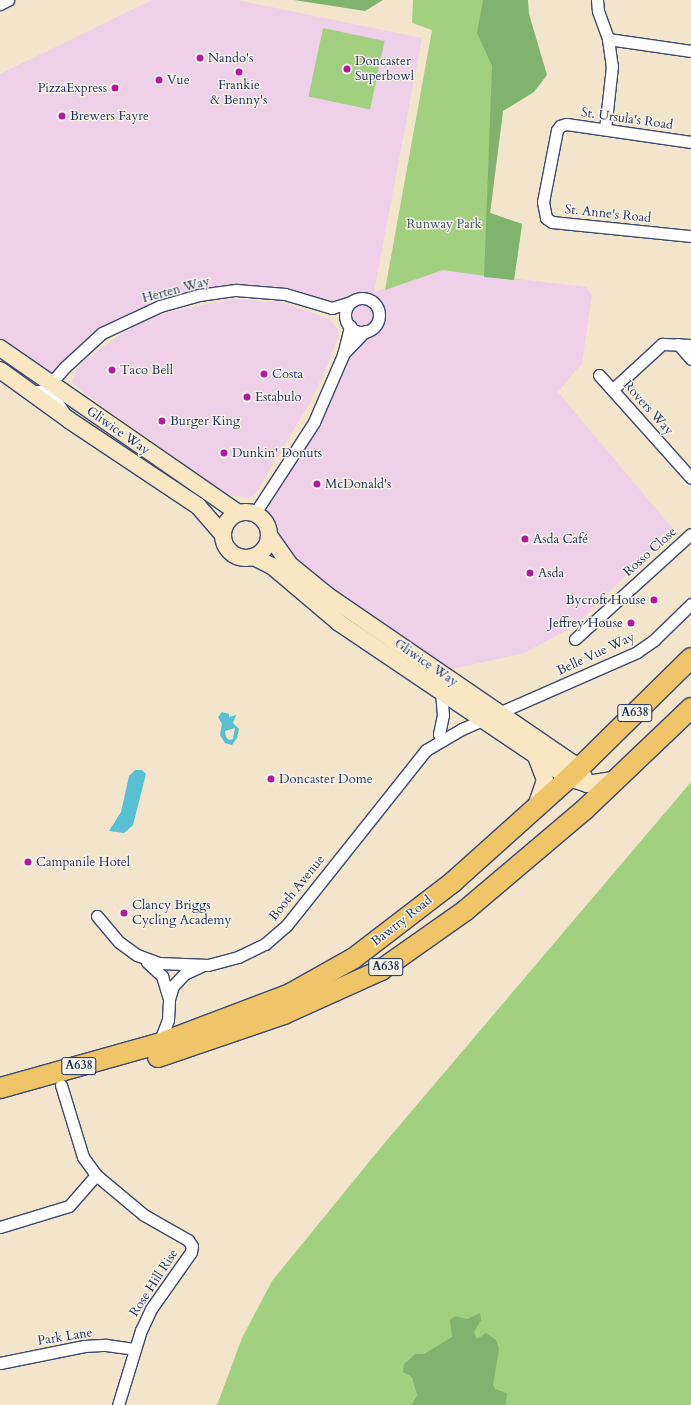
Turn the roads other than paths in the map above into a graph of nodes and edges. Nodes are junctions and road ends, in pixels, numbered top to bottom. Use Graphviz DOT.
graph roads {
  1 [pos="8,0"];
  2 [pos="597,0"];
  3 [pos="0,4"];
  4 [pos="608,39"];
  5 [pos="691,51"];
  6 [pos="560,126"];
  7 [pos="605,129"];
  8 [pos="691,142"];
  9 [pos="691,236"];
  10 [pos="350,302"];
  11 [pos="332,308"];
  12 [pos="348,324"];
  13 [pos="365,332"];
  14 [pos="678,344"];
  15 [pos="691,345"];
  16 [pos="0,348"];
  17 [pos="343,355"];
  18 [pos="690,357"];
  19 [pos="0,370"];
  20 [pos="599,375"];
  21 [pos="51,385"];
  22 [pos="613,389"];
  23 [pos="25,390"];
  24 [pos="69,420"];
  25 [pos="691,477"];
  26 [pos="238,513"];
  27 [pos="255,513"];
  28 [pos="691,534"];
  29 [pos="223,535"];
  30 [pos="269,535"];
  31 [pos="254,557"];
  32 [pos="691,604"];
  33 [pos="575,639"];
  34 [pos="691,658"];
  35 [pos="439,672"];
  36 [pos="441,692"];
  37 [pos="691,708"];
  38 [pos="501,713"];
  39 [pos="483,720"];
  40 [pos="442,740"];
  41 [pos="536,756"];
  42 [pos="579,777"];
  43 [pos="618,779"];
  44 [pos="534,809"];
  45 [pos="584,810"];
  46 [pos="97,916"];
  47 [pos="436,932"];
  48 [pos="137,954"];
  49 [pos="358,955"];
  50 [pos="204,965"];
  51 [pos="169,999"];
  52 [pos="154,1051"];
  53 [pos="61,1085"];
  54 [pos="0,1088"];
  55 [pos="0,1101"];
  56 [pos="96,1175"];
  57 [pos="0,1227"];
  58 [pos="134,1349"];
  59 [pos="0,1363"];
  60 [pos="118,1405"];
  1 -- 3 [label="street"];
  2 -- 4 [label="street"];
  4 -- 5 [label="street"];
  4 -- 7 [label="street"];
  6 -- 7 [label="street, St. Ursula's Road"];
  6 -- 9 [label="street, St. Anne's Road"];
  7 -- 8 [label="street, St. Ursula's Road"];
  10 -- 11 [label="street"];
  10 -- 12 [label="street"];
  10 -- 13 [label="street"];
  11 -- 12 [label="street"];
  11 -- 21 [label="street, Herten Way"];
  12 -- 13 [label="street"];
  12 -- 17 [label="street"];
  13 -- 17 [label="street"];
  14 -- 15 [label="street"];
  14 -- 18 [label="street"];
  14 -- 22 [label="street"];
  16 -- 21 [label="street, Gliwice Way"];
  17 -- 27 [label="street"];
  19 -- 23 [label="street, Gliwice Way"];
  20 -- 22 [label="street, Rovers Way"];
  21 -- 23 [label="street"];
  21 -- 24 [label="street"];
  21 -- 26 [label="street, Gliwice Way"];
  22 -- 25 [label="street, Rovers Way"];
  23 -- 24 [label="street, Gliwice Way"];
  24 -- 29 [label="street, Gliwice Way"];
  26 -- 27 [label="street"];
  26 -- 29 [label="street"];
  27 -- 30 [label="street"];
  28 -- 33 [label="street, Rosso Close"];
  29 -- 31 [label="street"];
  30 -- 31 [label="street"];
  30 -- 35 [label="street, Gliwice Way"];
  31 -- 36 [label="street, Gliwice Way"];
  32 -- 38 [label="street, Belle Vue Way"];
  34 -- 42 [label="highway, Bawtry Road / A638"];
  35 -- 36 [label="street"];
  35 -- 38 [label="street, Gliwice Way"];
  36 -- 39 [label="street, Gliwice Way"];
  36 -- 40 [label="street"];
  37 -- 43 [label="highway, Bawtry Road / A638"];
  38 -- 39 [label="street, Belle Vue Way"];
  38 -- 42 [label="street, Gliwice Way"];
  39 -- 40 [label="street, Booth Avenue"];
  39 -- 41 [label="street, Gliwice Way"];
  40 -- 50 [label="street, Booth Avenue"];
  41 -- 42 [label="street, Gliwice Way"];
  41 -- 44 [label="street"];
  42 -- 43 [label="street"];
  42 -- 44 [label="highway, Bawtry Road / A638"];
  42 -- 45 [label="street"];
  43 -- 45 [label="highway, Bawtry Road / A638"];
  44 -- 49 [label="highway, Bawtry Road / A638"];
  45 -- 47 [label="highway, Bawtry Road / A638"];
  46 -- 48 [label="street, Booth Avenue"];
  47 -- 49 [label="highway"];
  47 -- 52 [label="highway, Bawtry Road / A638"];
  48 -- 50 [label="street, Booth Avenue"];
  48 -- 51 [label="street"];
  49 -- 52 [label="highway, Bawtry Road / A638"];
  50 -- 51 [label="street"];
  51 -- 52 [label="street"];
  52 -- 53 [label="highway, Bawtry Road / A638"];
  52 -- 54 [label="highway, Bawtry Road / A638"];
  53 -- 55 [label="highway, Bawtry Road / A638"];
  53 -- 56 [label="street, Rose Hill Rise"];
  56 -- 57 [label="street"];
  56 -- 58 [label="street, Rose Hill Rise"];
  58 -- 59 [label="street, Park Lane"];
  58 -- 60 [label="street, Rose Hill Rise"];
}
